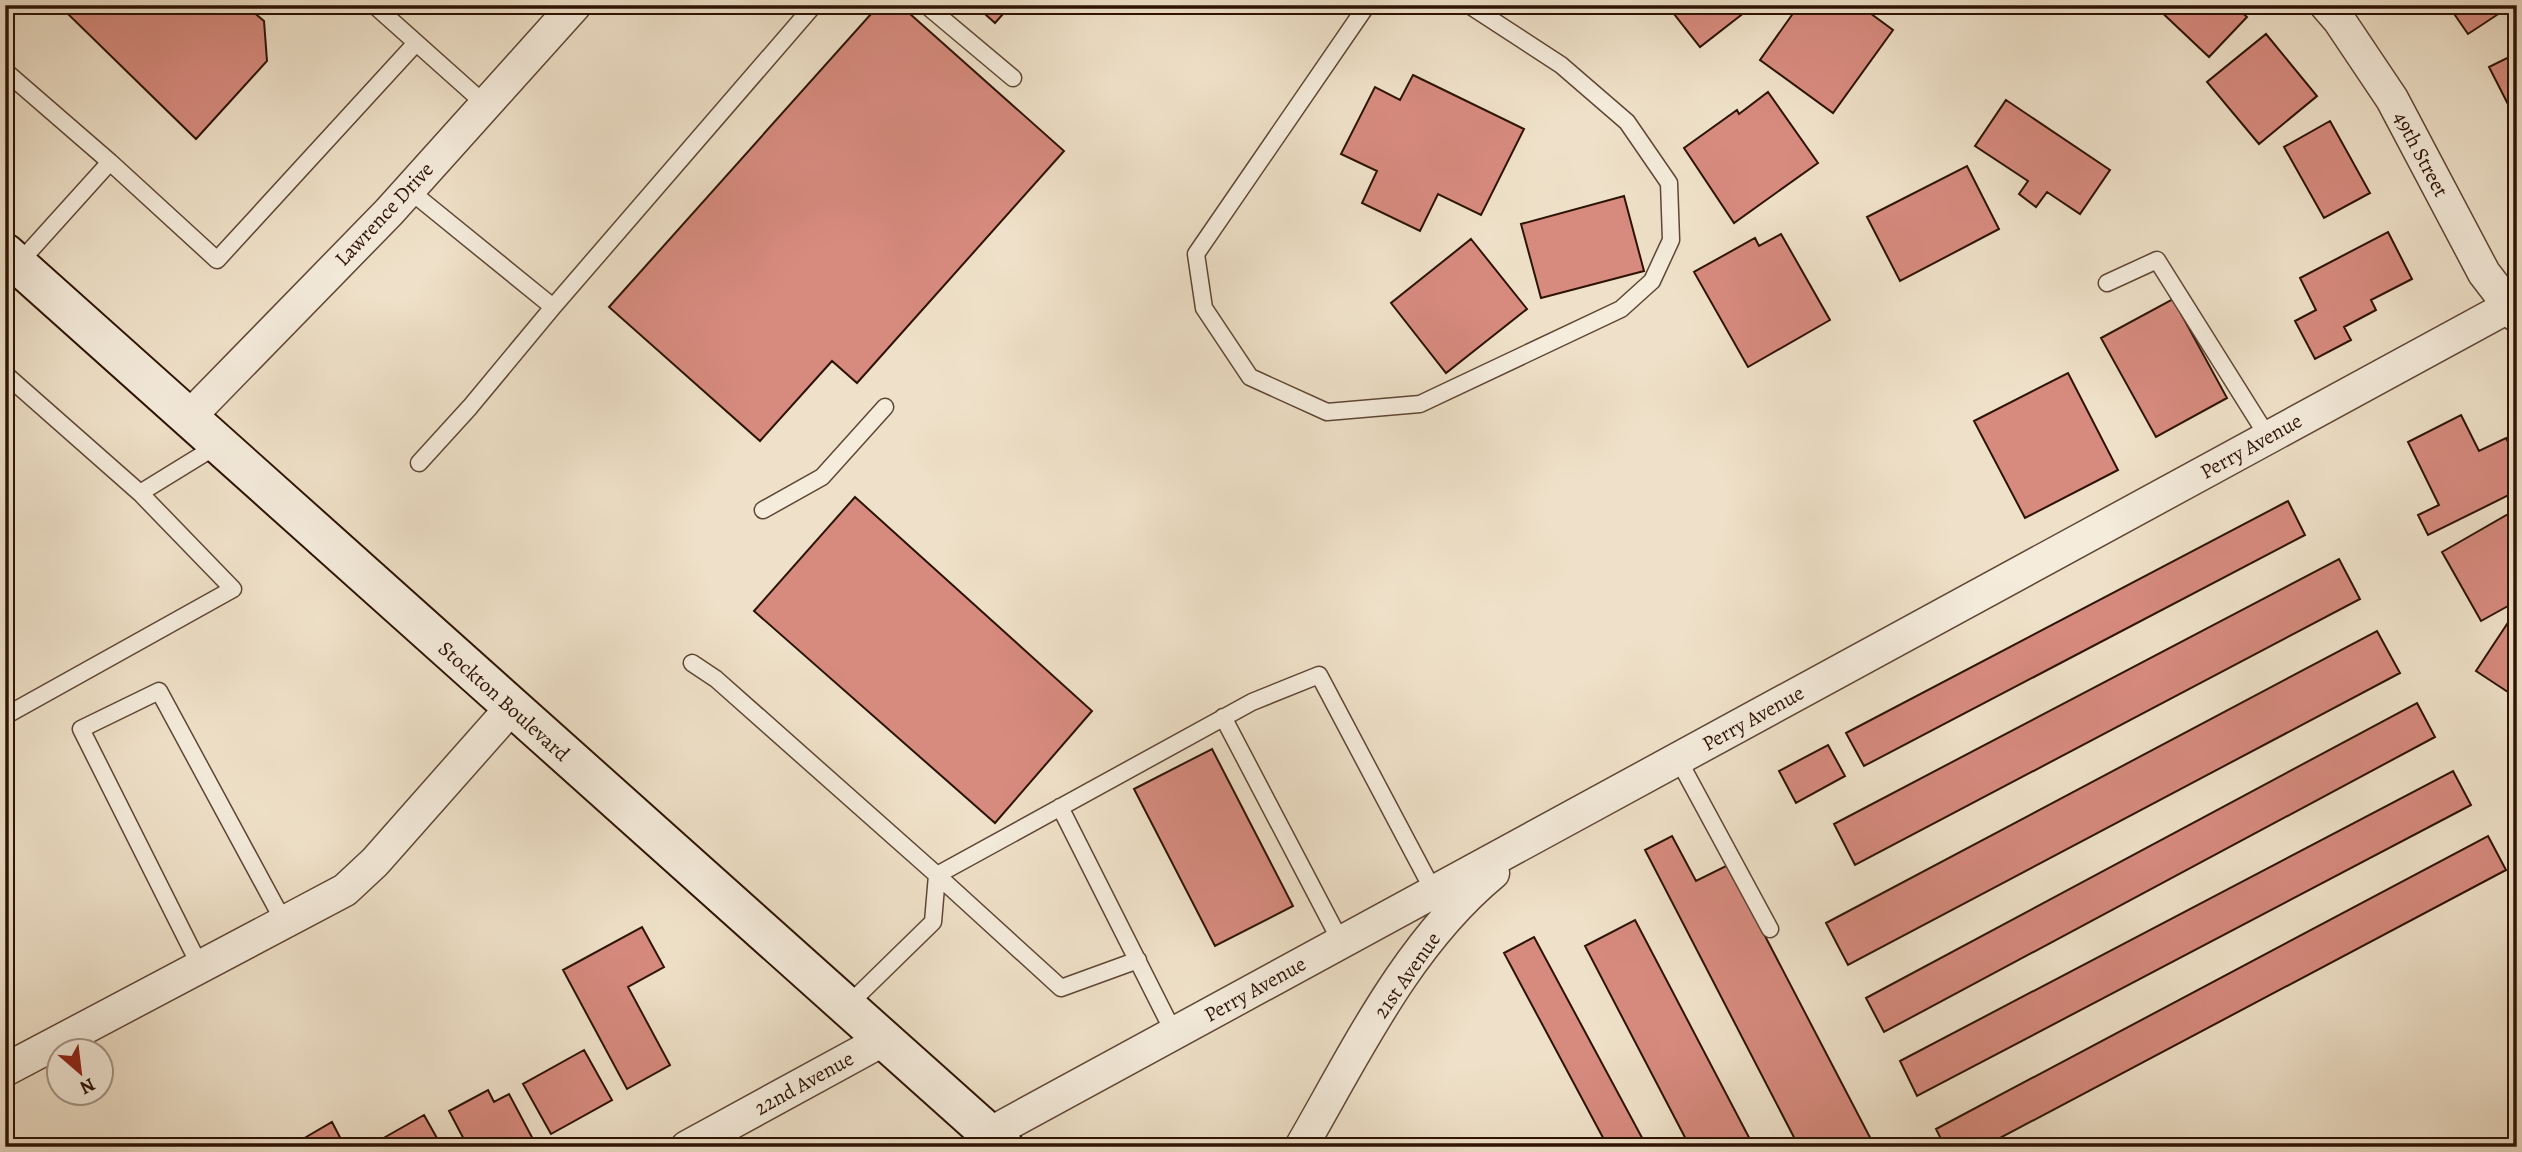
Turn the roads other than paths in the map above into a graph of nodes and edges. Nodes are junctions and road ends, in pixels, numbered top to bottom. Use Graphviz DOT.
graph roads {
  1 [pos="374,5"];
  2 [pos="575,5"];
  3 [pos="814,5"];
  4 [pos="926,5"];
  5 [pos="1367,5"];
  6 [pos="1469,5"];
  7 [pos="2326,5"];
  8 [pos="416,43"];
  9 [pos="5,71"];
  10 [pos="1013,78"];
  11 [pos="486,105"];
  12 [pos="110,162"];
  13 [pos="409,190"];
  14 [pos="11,259"];
  15 [pos="2107,283"];
  16 [pos="553,307"];
  17 [pos="2514,308"];
  18 [pos="5,374"];
  19 [pos="885,407"];
  20 [pos="188,418"];
  21 [pos="2268,437"];
  22 [pos="218,445"];
  23 [pos="419,463"];
  24 [pos="140,494"];
  25 [pos="763,510"];
  26 [pos="692,663"];
  27 [pos="512,707"];
  28 [pos="5,716"];
  29 [pos="1223,718"];
  30 [pos="1678,759"];
  31 [pos="1060,807"];
  32 [pos="1546,830"];
  33 [pos="937,874"];
  34 [pos="1434,891"];
  35 [pos="284,922"];
  36 [pos="1770,929"];
  37 [pos="1342,942"];
  38 [pos="1138,960"];
  39 [pos="201,966"];
  40 [pos="846,1006"];
  41 [pos="1174,1033"];
  42 [pos="883,1040"];
  43 [pos="5,1070"];
  44 [pos="997,1140"];
  45 [pos="687,1147"];
  46 [pos="1301,1147"];
  1 -- 8 [label="lane"];
  2 -- 11 [label="street, Lawrence Drive"];
  3 -- 16 [label="lane"];
  4 -- 10 [label="lane"];
  5 -- 6 [label="lane"];
  7 -- 17 [label="street, 49th Street"];
  8 -- 11 [label="lane"];
  8 -- 12 [label="lane"];
  9 -- 12 [label="lane"];
  11 -- 13 [label="street, Lawrence Drive"];
  12 -- 14 [label="lane"];
  13 -- 16 [label="lane"];
  13 -- 20 [label="street, Lawrence Drive"];
  14 -- 20 [label="main road, Stockton Boulevard"];
  15 -- 21 [label="lane"];
  16 -- 23 [label="lane"];
  17 -- 21 [label="street, Perry Avenue"];
  18 -- 24 [label="lane"];
  19 -- 25 [label="lane"];
  20 -- 22 [label="main road, Stockton Boulevard"];
  21 -- 30 [label="street, Perry Avenue"];
  22 -- 24 [label="lane"];
  22 -- 27 [label="main road, Stockton Boulevard"];
  24 -- 28 [label="lane"];
  26 -- 33 [label="lane"];
  27 -- 35 [label="street"];
  27 -- 40 [label="main road, Stockton Boulevard"];
  29 -- 31 [label="lane"];
  29 -- 34 [label="lane"];
  29 -- 37 [label="lane"];
  30 -- 32 [label="street, Perry Avenue"];
  30 -- 36 [label="lane"];
  31 -- 33 [label="lane"];
  31 -- 38 [label="lane"];
  32 -- 34 [label="street, Perry Avenue"];
  32 -- 46 [label="street, 21st Avenue"];
  33 -- 38 [label="lane"];
  33 -- 40 [label="lane"];
  34 -- 37 [label="street, Perry Avenue"];
  35 -- 39 [label="street"];
  35 -- 39 [label="lane"];
  37 -- 41 [label="street, Perry Avenue"];
  38 -- 41 [label="lane"];
  39 -- 43 [label="street"];
  40 -- 42 [label="main road, Stockton Boulevard"];
  41 -- 44 [label="street, Perry Avenue"];
  42 -- 44 [label="main road, Stockton Boulevard"];
  42 -- 45 [label="street, 22nd Avenue"];
}
